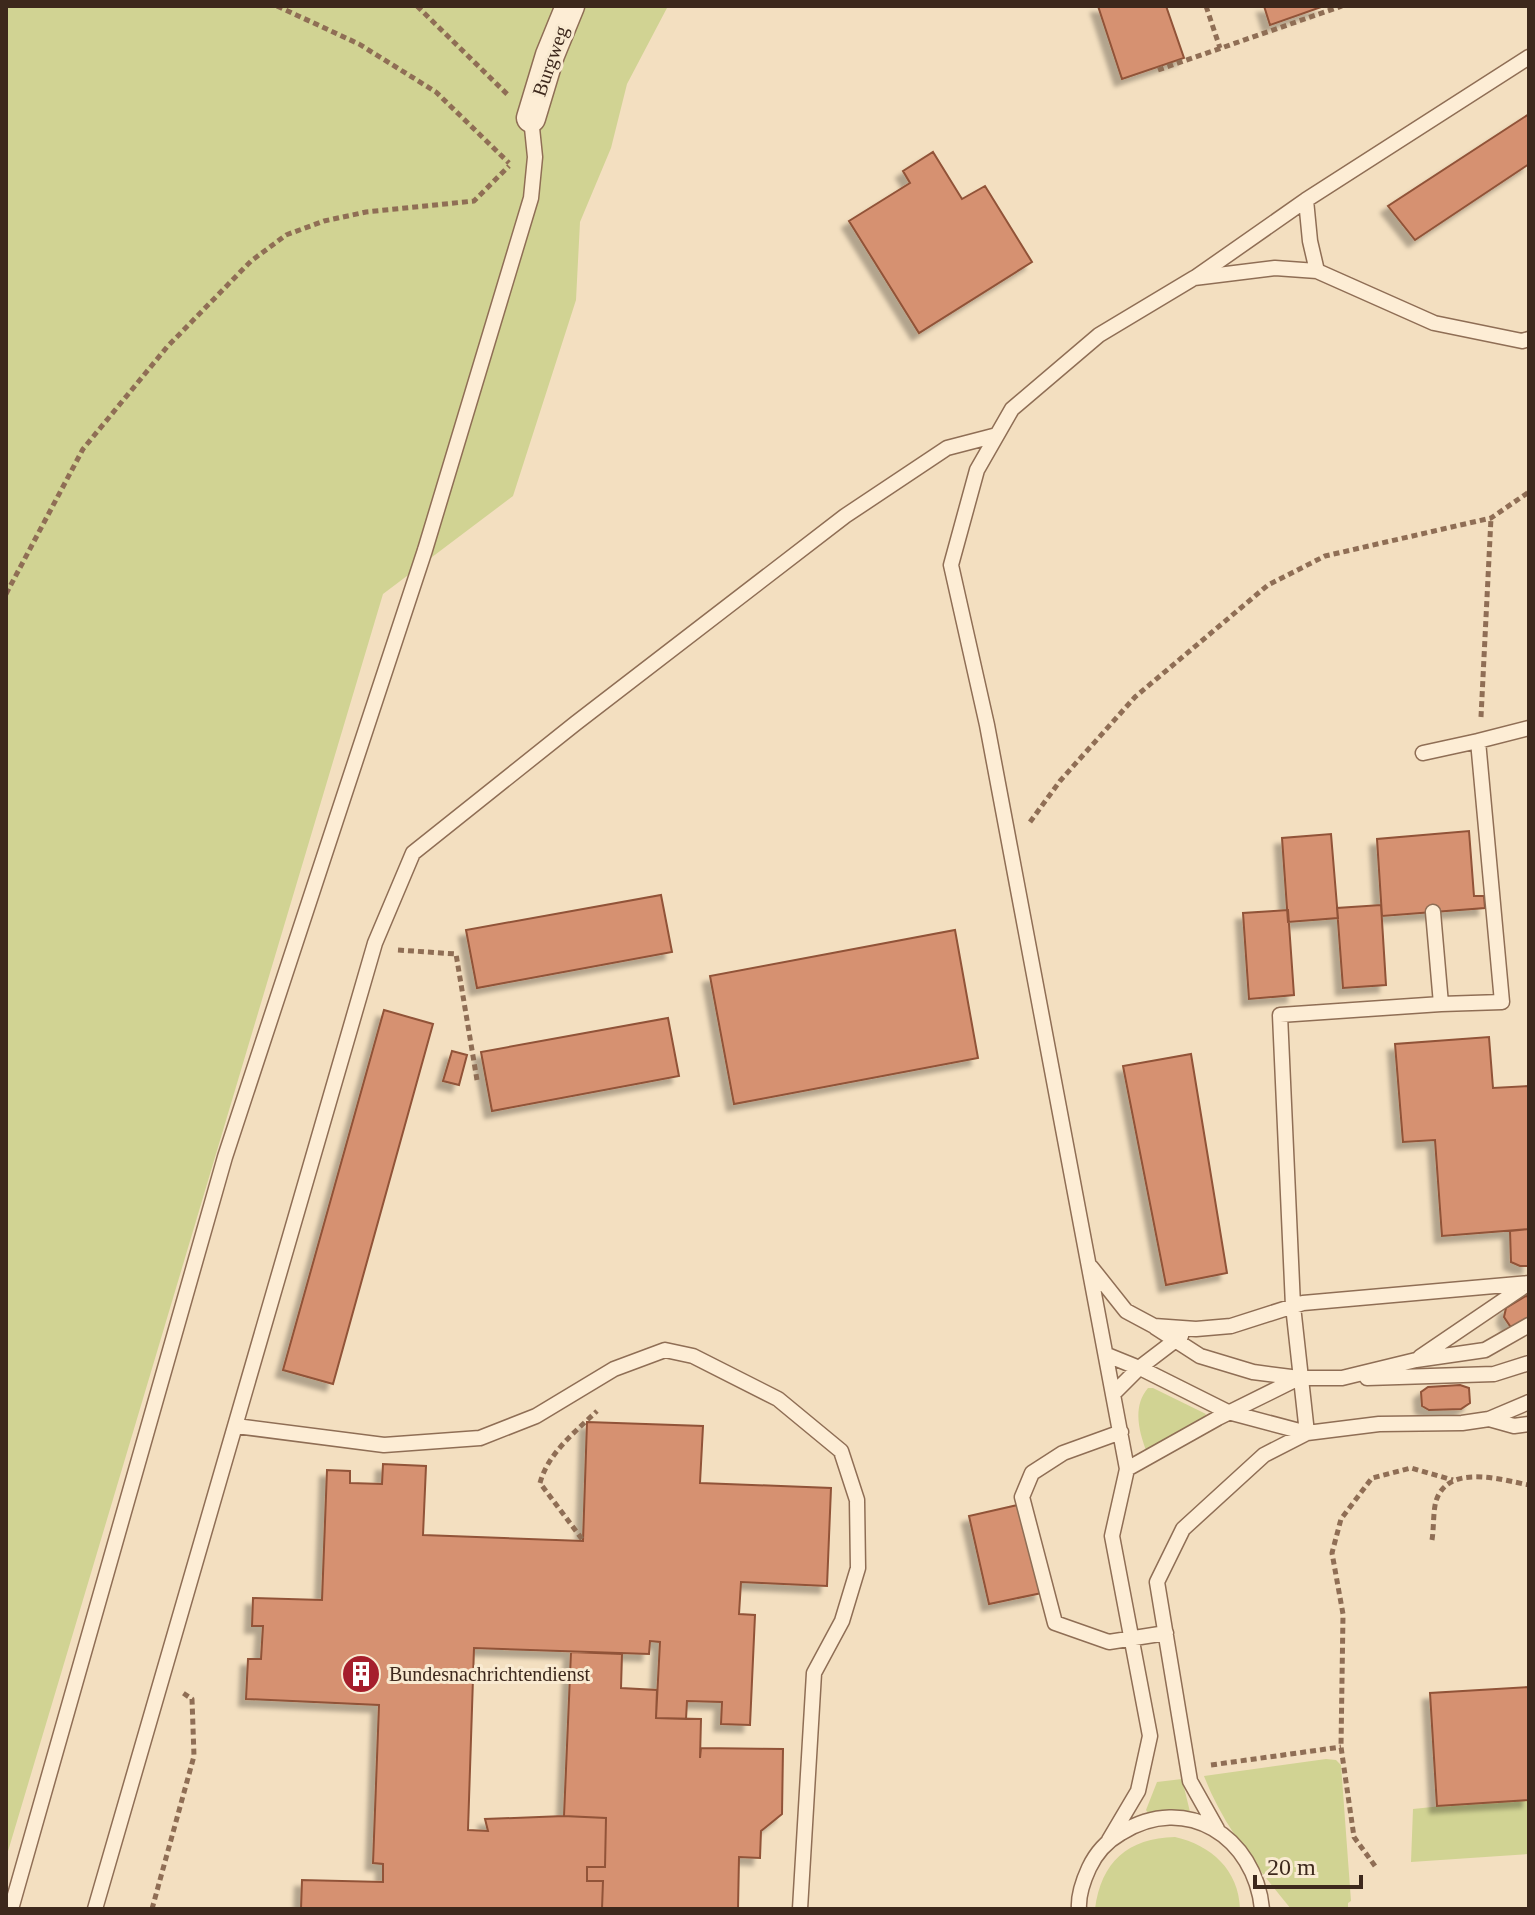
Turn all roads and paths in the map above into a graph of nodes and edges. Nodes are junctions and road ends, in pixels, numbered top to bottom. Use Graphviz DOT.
graph roads {
  1 [pos="277,6"];
  2 [pos="417,6"];
  3 [pos="1206,6"];
  4 [pos="1342,6"];
  5 [pos="566,8"];
  6 [pos="1220,48"];
  7 [pos="1529,57"];
  8 [pos="1158,70"];
  9 [pos="531,118"];
  10 [pos="510,165"];
  11 [pos="1306,200"];
  12 [pos="1317,271"];
  13 [pos="1194,278"];
  14 [pos="1529,339"];
  15 [pos="997,435"];
  16 [pos="1529,492"];
  17 [pos="1491,518"];
  18 [pos="6,594"];
  19 [pos="1529,728"];
  20 [pos="1478,741"];
  21 [pos="1423,753"];
  22 [pos="1025,809"];
  23 [pos="1433,912"];
  24 [pos="375,943"];
  25 [pos="1441,1004"];
  26 [pos="477,1080"];
  27 [pos="1090,1265"];
  28 [pos="1529,1283"];
  29 [pos="1293,1306"];
  30 [pos="1529,1325"];
  31 [pos="1154,1326"];
  32 [pos="1196,1329"];
  33 [pos="1175,1339"];
  34 [pos="1107,1355"];
  35 [pos="1416,1360"];
  36 [pos="1529,1363"];
  37 [pos="1139,1368"];
  38 [pos="1299,1378"];
  39 [pos="1342,1378"];
  40 [pos="1114,1393"];
  41 [pos="1529,1402"];
  42 [pos="599,1409"];
  43 [pos="1228,1412"];
  44 [pos="1489,1419"];
  45 [pos="1529,1424"];
  46 [pos="236,1426"];
  47 [pos="1121,1432"];
  48 [pos="1307,1433"];
  49 [pos="1127,1469"];
  50 [pos="1453,1480"];
  51 [pos="1529,1485"];
  52 [pos="582,1539"];
  53 [pos="1432,1540"];
  54 [pos="1166,1633"];
  55 [pos="1131,1639"];
  56 [pos="162,1680"];
  57 [pos="1341,1747"];
  58 [pos="1188,1768"];
  59 [pos="1217,1829"];
  60 [pos="1109,1840"];
  61 [pos="1375,1866"];
  62 [pos="1260,1888"];
  63 [pos="11,1909"];
  64 [pos="95,1909"];
  65 [pos="152,1909"];
  66 [pos="800,1909"];
  67 [pos="1079,1909"];
  68 [pos="1262,1909"];
  69 [pos="1269,1909"];
  1 -- 10 [label="path"];
  2 -- 9 [label="path"];
  3 -- 6 [label="path"];
  4 -- 6 [label="path"];
  5 -- 9 [label="street, Burgweg"];
  6 -- 8 [label="path"];
  7 -- 11 [label="lane"];
  9 -- 10 [label="path"];
  9 -- 63 [label="lane"];
  10 -- 18 [label="path"];
  11 -- 12 [label="lane"];
  11 -- 13 [label="lane"];
  12 -- 13 [label="lane"];
  12 -- 14 [label="lane"];
  13 -- 15 [label="lane"];
  15 -- 24 [label="lane"];
  15 -- 27 [label="lane"];
  16 -- 17 [label="path"];
  17 -- 20 [label="path"];
  17 -- 22 [label="path"];
  19 -- 20 [label="lane"];
  20 -- 21 [label="lane"];
  20 -- 25 [label="lane"];
  23 -- 25 [label="lane"];
  24 -- 26 [label="path"];
  24 -- 46 [label="lane"];
  25 -- 29 [label="lane"];
  27 -- 31 [label="lane"];
  27 -- 34 [label="lane"];
  28 -- 29 [label="lane"];
  28 -- 35 [label="lane"];
  29 -- 32 [label="lane"];
  29 -- 38 [label="lane"];
  30 -- 35 [label="lane"];
  31 -- 32 [label="lane"];
  31 -- 33 [label="lane"];
  32 -- 33 [label="lane"];
  33 -- 37 [label="lane"];
  33 -- 38 [label="lane"];
  34 -- 37 [label="lane"];
  34 -- 40 [label="lane"];
  35 -- 39 [label="lane"];
  36 -- 39 [label="lane"];
  37 -- 40 [label="lane"];
  37 -- 43 [label="lane"];
  38 -- 39 [label="lane"];
  38 -- 43 [label="lane"];
  38 -- 48 [label="lane"];
  40 -- 47 [label="lane"];
  41 -- 44 [label="lane"];
  42 -- 52 [label="path"];
  43 -- 48 [label="lane"];
  43 -- 49 [label="lane"];
  44 -- 45 [label="lane"];
  44 -- 48 [label="lane"];
  46 -- 56 [label="lane"];
  46 -- 66 [label="lane"];
  47 -- 49 [label="lane"];
  47 -- 55 [label="lane"];
  48 -- 54 [label="lane"];
  49 -- 55 [label="lane"];
  50 -- 51 [label="path"];
  50 -- 53 [label="path"];
  50 -- 57 [label="path"];
  54 -- 55 [label="lane"];
  54 -- 58 [label="lane"];
  55 -- 60 [label="lane"];
  56 -- 64 [label="lane"];
  56 -- 65 [label="path"];
  57 -- 58 [label="path"];
  57 -- 61 [label="path"];
  58 -- 59 [label="lane"];
  59 -- 60 [label="lane"];
  59 -- 62 [label="lane"];
  60 -- 67 [label="lane"];
  62 -- 68 [label="lane"];
  62 -- 69 [label="lane"];
}
